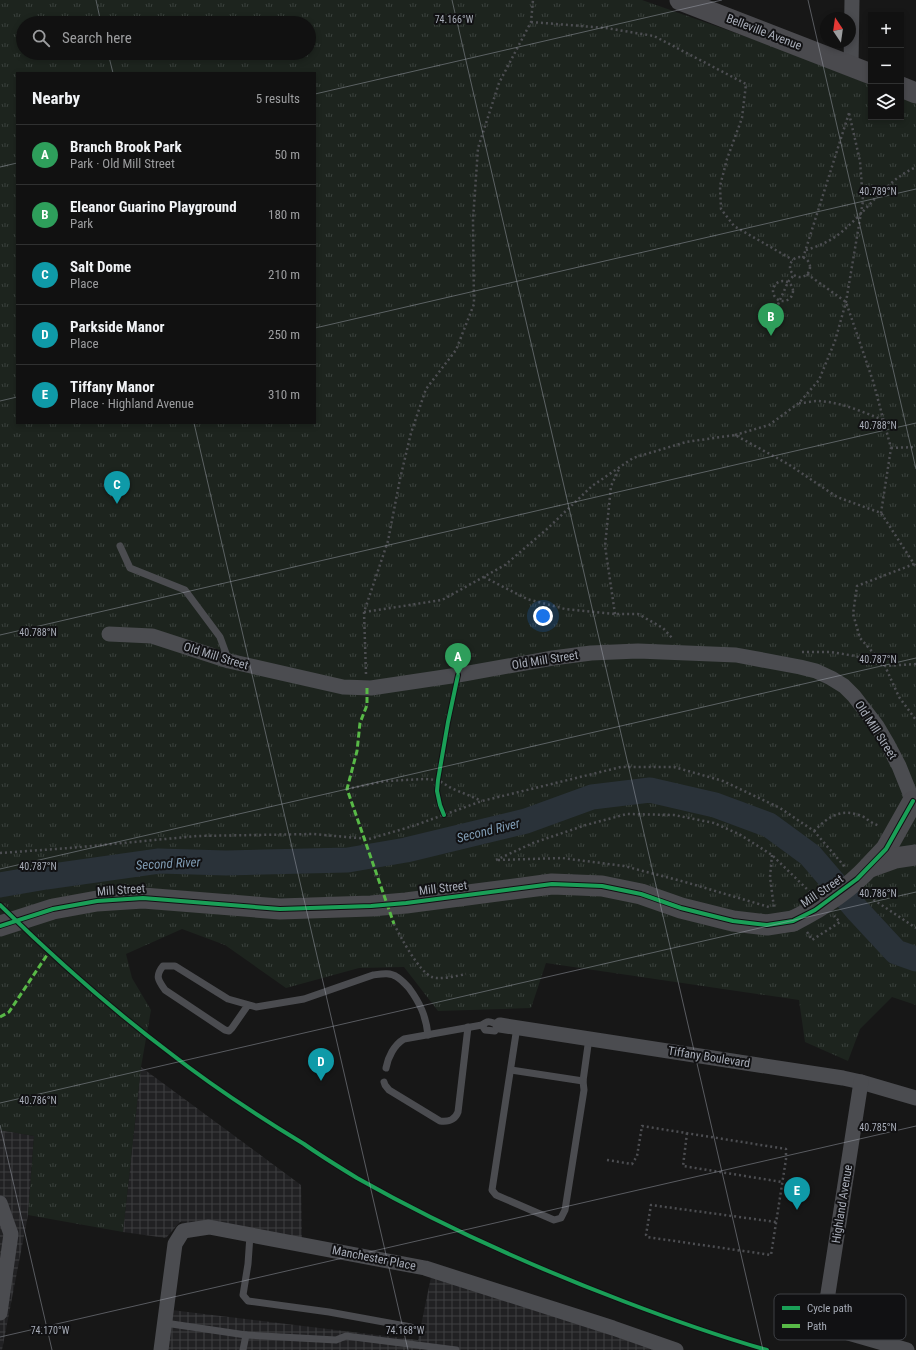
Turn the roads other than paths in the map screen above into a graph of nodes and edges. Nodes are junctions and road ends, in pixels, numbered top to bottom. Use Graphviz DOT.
graph roads {
  1 [pos="852,0"];
  2 [pos="690,2"];
  3 [pos="851,66"];
  4 [pos="868,73"];
  5 [pos="904,88"];
  6 [pos="916,93"];
  7 [pos="120,546"];
  8 [pos="109,634"];
  9 [pos="229,662"];
  10 [pos="914,804"];
  11 [pos="916,855"];
  12 [pos="869,867"];
  13 [pos="0,926"];
  14 [pos="248,1005"];
  15 [pos="499,1025"];
  16 [pos="468,1027"];
  17 [pos="517,1027"];
  18 [pos="428,1034"];
  19 [pos="589,1038"];
  20 [pos="386,1068"];
  21 [pos="510,1070"];
  22 [pos="583,1081"];
  23 [pos="384,1082"];
  24 [pos="861,1082"];
  25 [pos="916,1098"];
  26 [pos="0,1203"];
  27 [pos="250,1235"];
  28 [pos="828,1294"];
  29 [pos="0,1313"];
  30 [pos="164,1323"];
  31 [pos="411,1327"];
  32 [pos="246,1335"];
  33 [pos="872,1340"];
  34 [pos="161,1350"];
  35 [pos="243,1350"];
  36 [pos="456,1350"];
  37 [pos="676,1350"];
  38 [pos="907,1350"];
  1 -- 3 [label="street"];
  2 -- 3 [label="street, Belleville Avenue"];
  3 -- 4 [label="street, Belleville Avenue"];
  5 -- 6 [label="street"];
  7 -- 9 [label="lane"];
  8 -- 9 [label="street, Old Mill Street"];
  9 -- 10 [label="street, Old Mill Street"];
  10 -- 12 [label="street"];
  11 -- 12 [label="street, Mill Street"];
  12 -- 13 [label="street, Mill Street, bridge"];
  14 -- 14 [label="lane"];
  14 -- 18 [label="lane"];
  15 -- 16 [label="lane"];
  15 -- 17 [label="street, Tiffany Boulevard"];
  16 -- 18 [label="lane"];
  16 -- 23 [label="lane"];
  17 -- 19 [label="street, Tiffany Boulevard"];
  17 -- 21 [label="lane"];
  18 -- 20 [label="lane"];
  19 -- 22 [label="lane"];
  19 -- 24 [label="street, Tiffany Boulevard"];
  21 -- 22 [label="lane"];
  21 -- 22 [label="lane"];
  24 -- 25 [label="street, Tiffany Boulevard"];
  24 -- 28 [label="street, Highland Avenue"];
  26 -- 29 [label="street"];
  27 -- 30 [label="street, Manchester Place"];
  27 -- 31 [label="lane"];
  27 -- 37 [label="street, Manchester Place"];
  30 -- 32 [label="lane"];
  30 -- 34 [label="street, Manchester Place"];
  32 -- 35 [label="lane"];
  32 -- 36 [label="lane"];
  33 -- 38 [label="street, Highland Avenue"];
}
